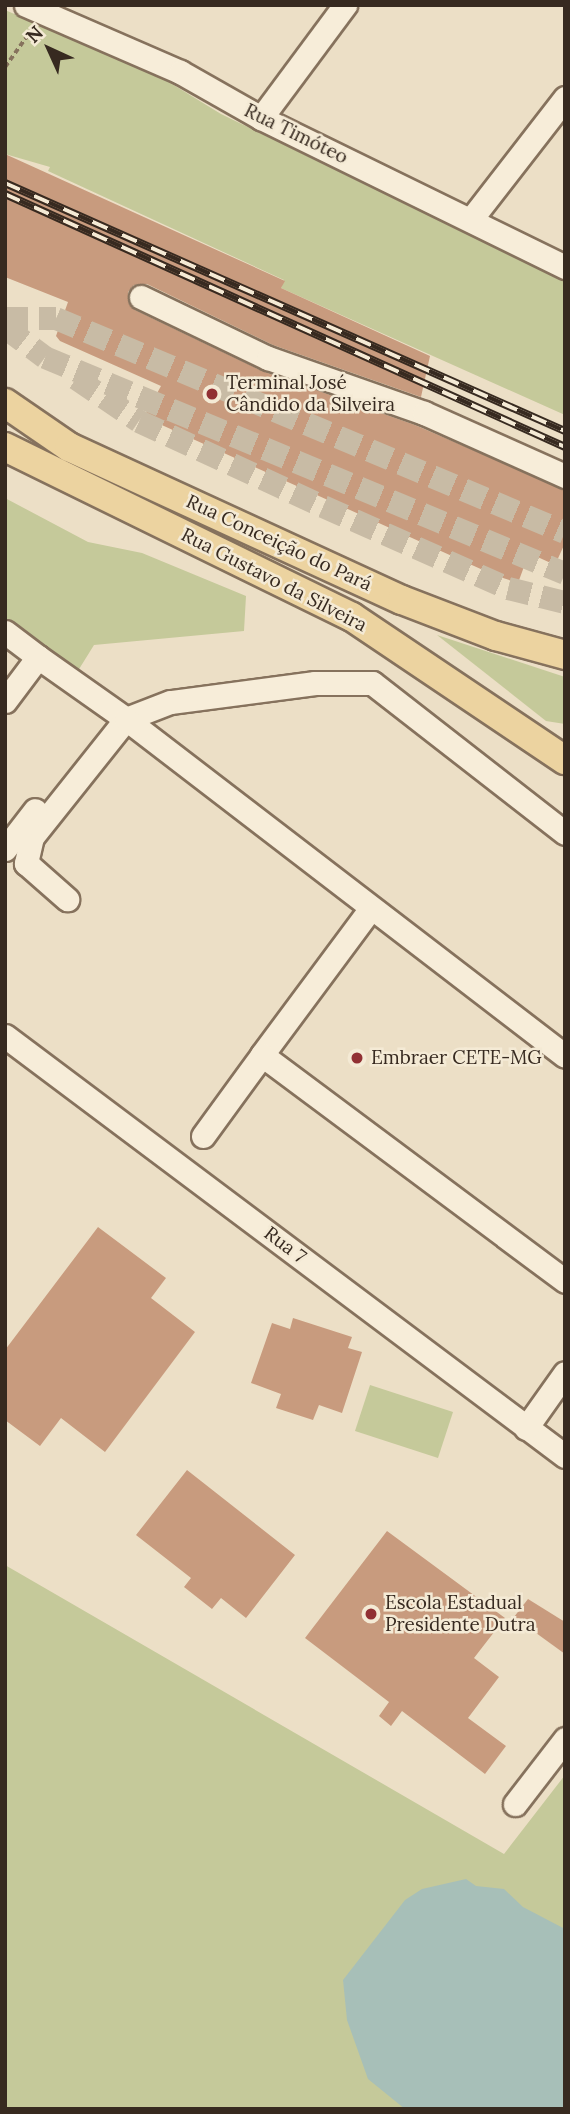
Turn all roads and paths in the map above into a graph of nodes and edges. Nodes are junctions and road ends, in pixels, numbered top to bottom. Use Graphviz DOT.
graph roads {
  1 [pos="26,5"];
  2 [pos="345,5"];
  3 [pos="42,31"];
  4 [pos="5,67"];
  5 [pos="565,98"];
  6 [pos="261,118"];
  7 [pos="472,218"];
  8 [pos="565,267"];
  9 [pos="141,297"];
  10 [pos="5,402"];
  11 [pos="5,447"];
  12 [pos="565,477"];
  13 [pos="5,632"];
  14 [pos="565,655"];
  15 [pos="38,657"];
  16 [pos="5,701"];
  17 [pos="120,714"];
  18 [pos="561,754"];
  19 [pos="565,832"];
  20 [pos="5,849"];
  21 [pos="67,899"];
  22 [pos="372,908"];
  23 [pos="5,1036"];
  24 [pos="262,1055"];
  25 [pos="565,1056"];
  26 [pos="203,1136"];
  27 [pos="565,1281"];
  28 [pos="565,1373"];
  29 [pos="526,1428"];
  30 [pos="565,1455"];
  31 [pos="565,1739"];
  32 [pos="515,1804"];
  1 -- 6 [label="street, Rua Timóteo"];
  2 -- 6 [label="street"];
  3 -- 4 [label="path"];
  5 -- 7 [label="street"];
  6 -- 7 [label="street, Rua Timóteo"];
  7 -- 8 [label="street, Rua Timóteo"];
  9 -- 12 [label="street"];
  10 -- 14 [label="main road, Rua Conceição do Pará"];
  11 -- 18 [label="main road, Rua Gustavo da Silveira"];
  13 -- 15 [label="street"];
  15 -- 16 [label="street"];
  15 -- 17 [label="street"];
  17 -- 19 [label="street"];
  17 -- 20 [label="street"];
  17 -- 21 [label="street"];
  17 -- 22 [label="street"];
  22 -- 24 [label="street"];
  22 -- 25 [label="street"];
  23 -- 29 [label="street, Rua 7"];
  24 -- 26 [label="street"];
  24 -- 27 [label="street"];
  28 -- 29 [label="street"];
  29 -- 30 [label="street, Rua 7"];
  31 -- 32 [label="street"];
}
